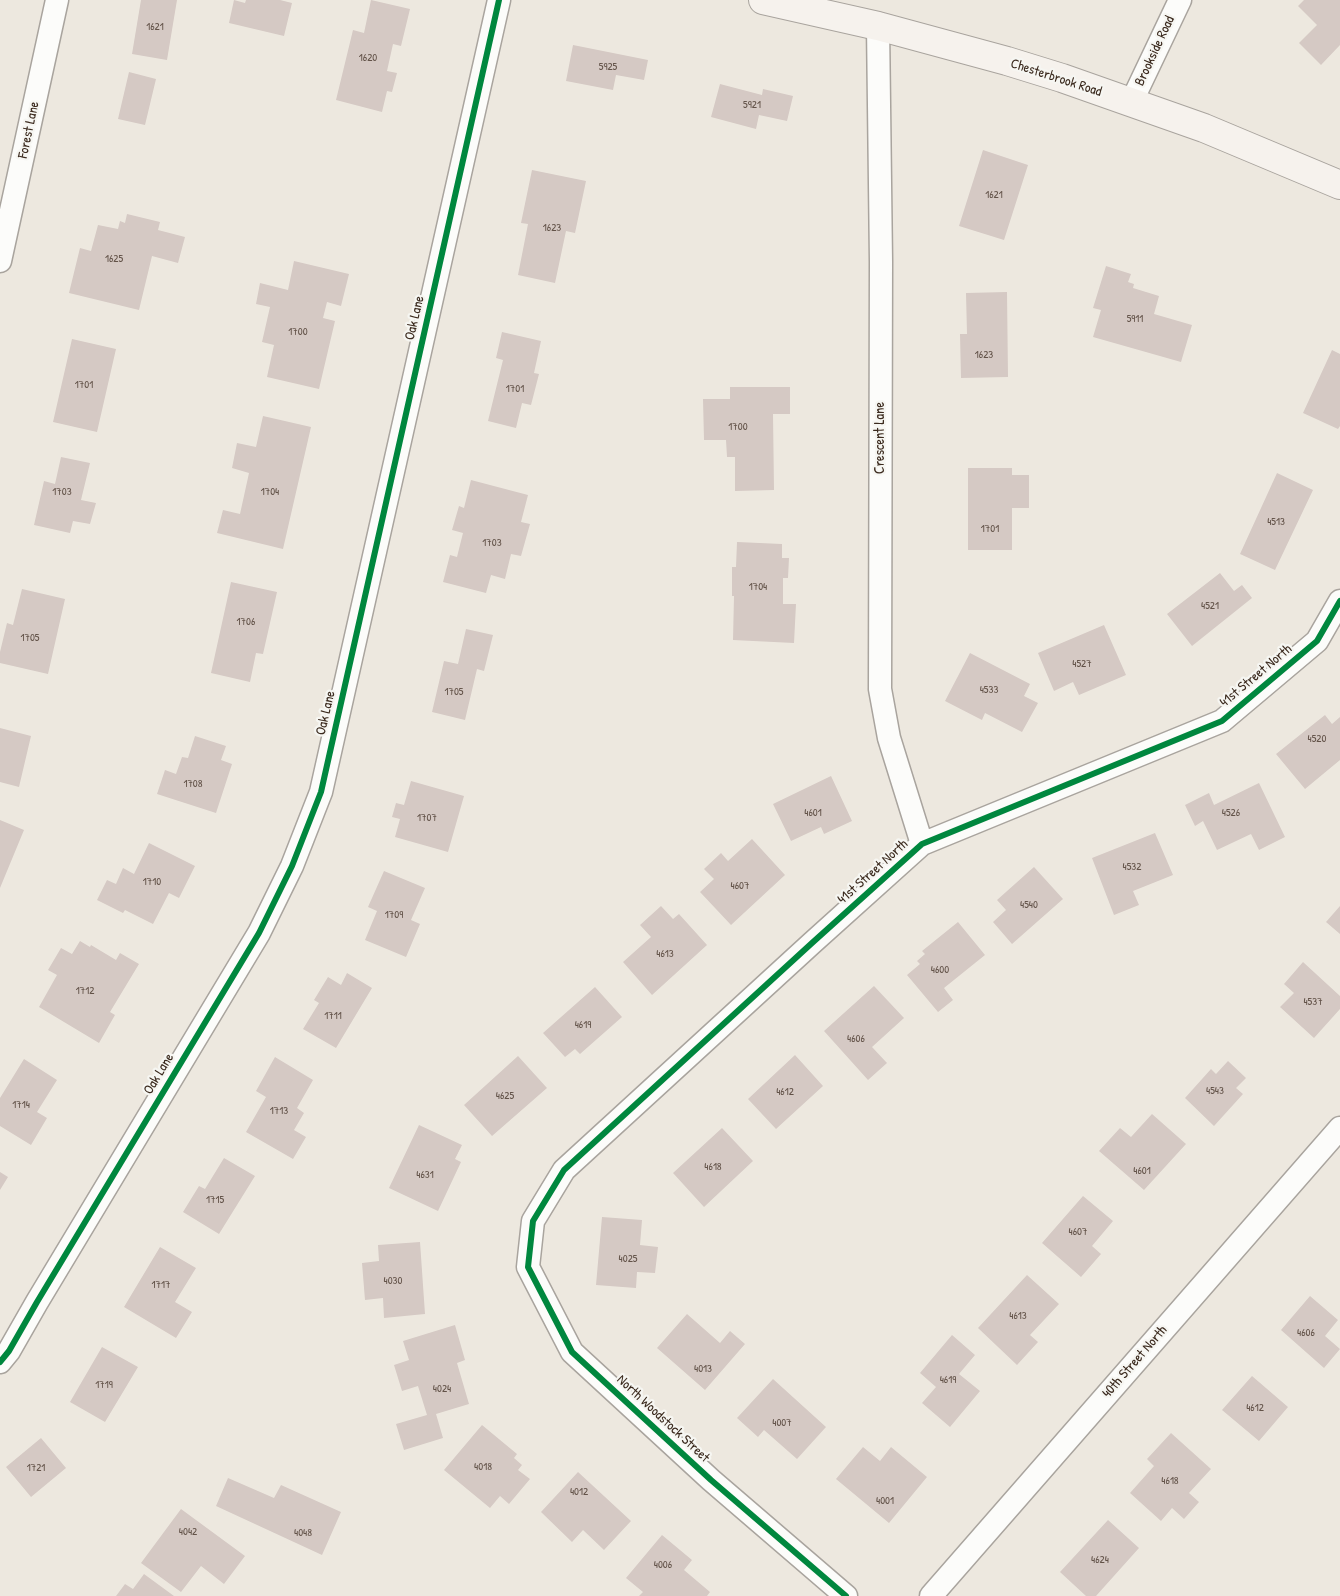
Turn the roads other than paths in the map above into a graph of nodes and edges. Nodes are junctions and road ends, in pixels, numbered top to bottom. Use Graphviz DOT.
graph roads {
  1 [pos="57,0"];
  2 [pos="499,0"];
  3 [pos="763,0"];
  4 [pos="1180,0"];
  5 [pos="878,26"];
  6 [pos="1131,103"];
  7 [pos="1340,185"];
  8 [pos="0,261"];
  9 [pos="1340,602"];
  10 [pos="922,844"];
  11 [pos="1340,1128"];
  12 [pos="533,1221"];
  13 [pos="0,1362"];
  14 [pos="846,1596"];
  15 [pos="931,1596"];
  1 -- 8 [label="street, Forest Lane"];
  2 -- 13 [label="street, Oak Lane"];
  3 -- 5 [label="street, Chesterbrook Road"];
  4 -- 6 [label="street, Brookside Road"];
  5 -- 6 [label="street, Chesterbrook Road"];
  5 -- 10 [label="street, Crescent Lane"];
  6 -- 7 [label="street, Chesterbrook Road"];
  9 -- 10 [label="street, 41st Street North"];
  10 -- 12 [label="street, 41st Street North"];
  11 -- 15 [label="street, 40th Street North"];
  12 -- 14 [label="street, North Woodstock Street"];
}
